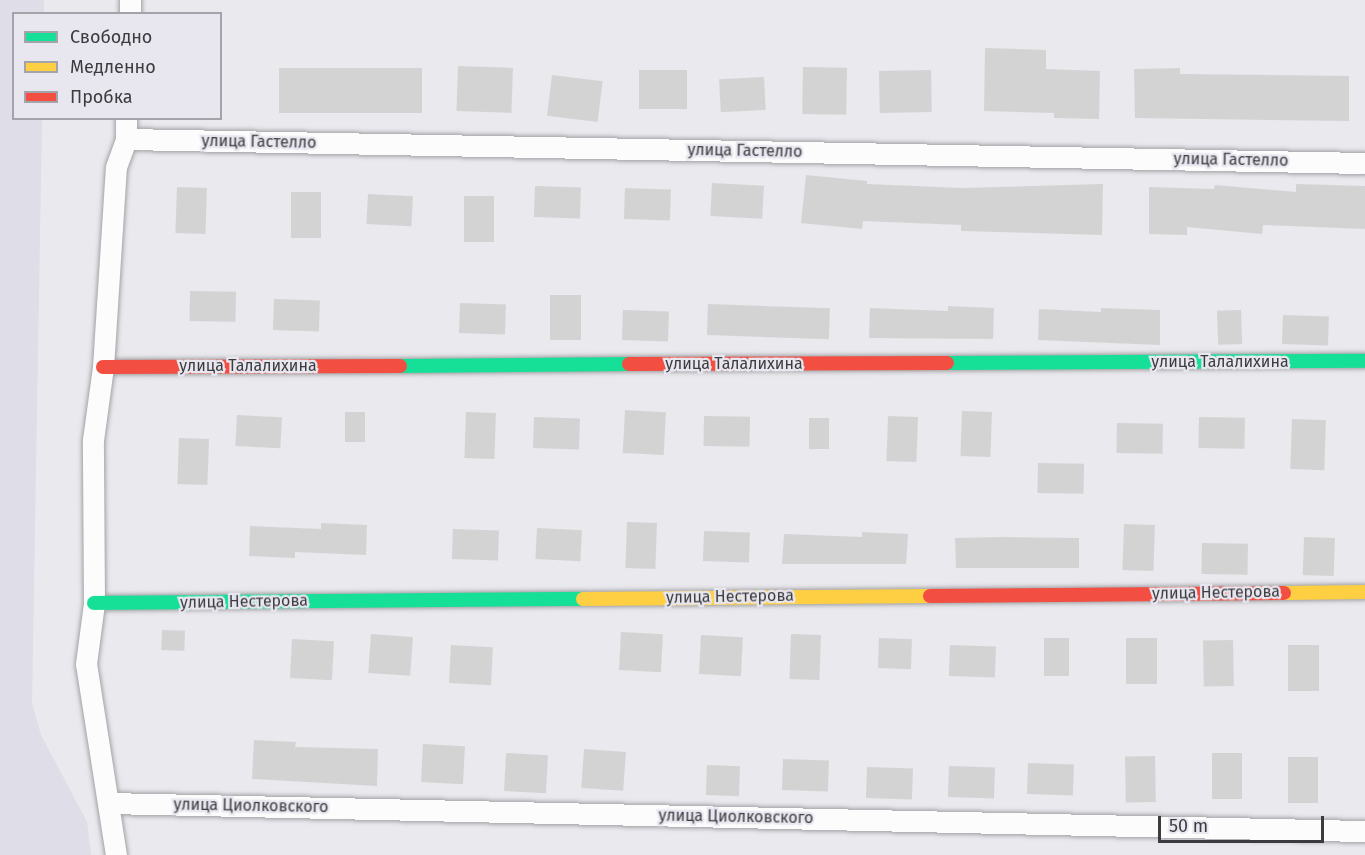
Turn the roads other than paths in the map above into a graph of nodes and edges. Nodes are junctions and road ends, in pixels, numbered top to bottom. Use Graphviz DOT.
graph roads {
  1 [pos="126,129"];
  2 [pos="1365,163"];
  3 [pos="1365,361"];
  4 [pos="103,367"];
  5 [pos="1365,591"];
  6 [pos="94,603"];
  7 [pos="108,803"];
  8 [pos="1365,831"];
  9 [pos="116,855"];
  1 -- 2 [label="street, улица Гастелло"];
  1 -- 4 [label="street"];
  3 -- 4 [label="street, улица Талалихина"];
  4 -- 6 [label="street"];
  5 -- 6 [label="street, улица Нестерова"];
  6 -- 7 [label="street"];
  7 -- 8 [label="street, улица Циолковского"];
  7 -- 9 [label="street"];
}
